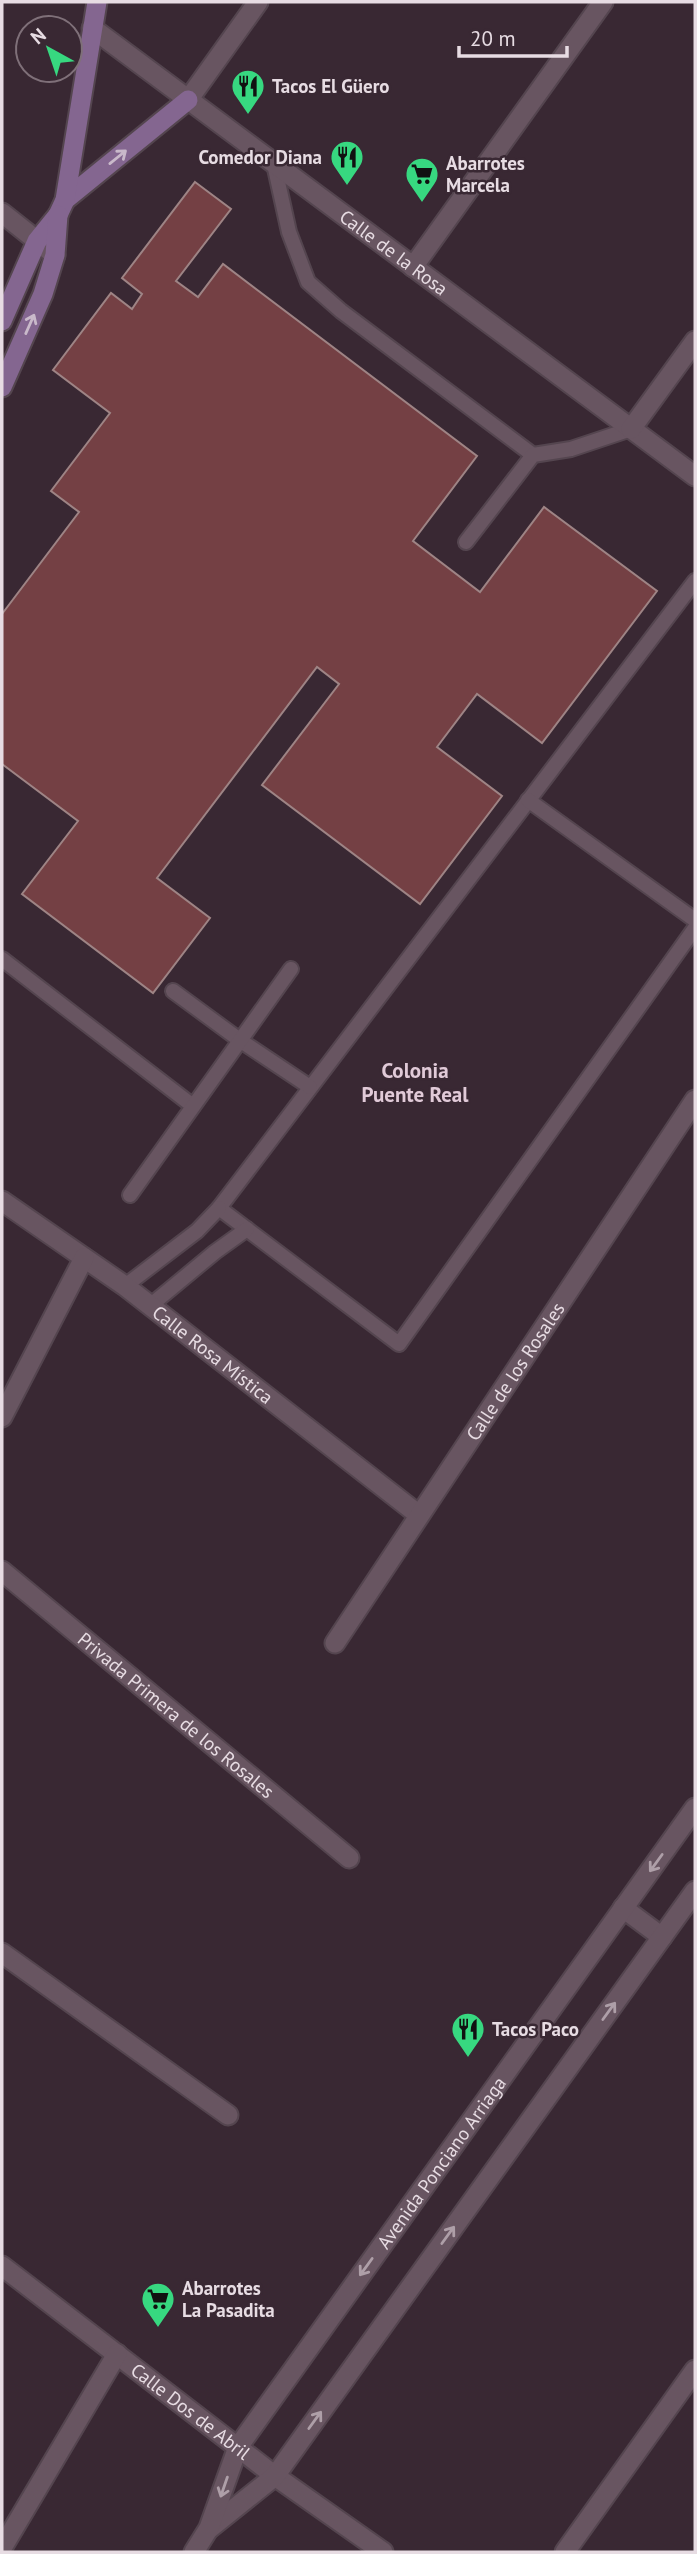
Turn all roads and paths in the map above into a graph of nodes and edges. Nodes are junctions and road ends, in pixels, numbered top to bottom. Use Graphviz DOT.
graph roads {
  1 [pos="97,2"];
  2 [pos="258,2"];
  3 [pos="603,2"];
  4 [pos="92,28"];
  5 [pos="188,100"];
  6 [pos="274,164"];
  7 [pos="62,207"];
  8 [pos="2,213"];
  9 [pos="37,241"];
  10 [pos="55,256"];
  11 [pos="413,267"];
  12 [pos="2,321"];
  13 [pos="695,341"];
  14 [pos="2,387"];
  15 [pos="631,429"];
  16 [pos="533,455"];
  17 [pos="695,476"];
  18 [pos="466,542"];
  19 [pos="695,581"];
  20 [pos="528,800"];
  21 [pos="695,920"];
  22 [pos="695,928"];
  23 [pos="2,959"];
  24 [pos="291,969"];
  25 [pos="173,991"];
  26 [pos="241,1041"];
  27 [pos="310,1087"];
  28 [pos="695,1100"];
  29 [pos="193,1106"];
  30 [pos="130,1195"];
  31 [pos="2,1201"];
  32 [pos="219,1208"];
  33 [pos="247,1229"];
  34 [pos="84,1258"];
  35 [pos="125,1286"];
  36 [pos="151,1305"];
  37 [pos="2,1418"];
  38 [pos="419,1515"];
  39 [pos="2,1571"];
  40 [pos="335,1643"];
  41 [pos="695,1808"];
  42 [pos="349,1857"];
  43 [pos="695,1891"];
  44 [pos="624,1908"];
  45 [pos="662,1937"];
  46 [pos="2,1953"];
  47 [pos="228,2115"];
  48 [pos="2,2266"];
  49 [pos="117,2354"];
  50 [pos="695,2370"];
  51 [pos="238,2447"];
  52 [pos="275,2476"];
  53 [pos="209,2528"];
  54 [pos="2,2548"];
  55 [pos="194,2552"];
  56 [pos="383,2552"];
  57 [pos="565,2552"];
  1 -- 4 [label="main road"];
  2 -- 5 [label="street"];
  3 -- 11 [label="street"];
  4 -- 5 [label="street, Calle de la Rosa"];
  4 -- 7 [label="main road"];
  5 -- 6 [label="street, Calle de la Rosa"];
  7 -- 5 [label="main road, one-way"];
  6 -- 11 [label="street, Calle de la Rosa"];
  6 -- 16 [label="lane"];
  7 -- 9 [label="main road"];
  7 -- 10 [label="main road"];
  8 -- 9 [label="street"];
  9 -- 10 [label="street"];
  9 -- 12 [label="main road"];
  14 -- 10 [label="main road, one-way"];
  11 -- 15 [label="street, Calle de la Rosa"];
  13 -- 15 [label="street"];
  15 -- 16 [label="lane"];
  15 -- 17 [label="street, Calle de la Rosa"];
  16 -- 18 [label="lane"];
  19 -- 20 [label="lane"];
  20 -- 21 [label="lane"];
  20 -- 27 [label="lane"];
  22 -- 33 [label="lane"];
  23 -- 29 [label="lane"];
  24 -- 26 [label="lane"];
  25 -- 26 [label="lane"];
  26 -- 27 [label="lane"];
  26 -- 29 [label="lane"];
  27 -- 32 [label="lane"];
  28 -- 38 [label="street, Calle de los Rosales"];
  29 -- 30 [label="lane"];
  31 -- 34 [label="street, Calle Rosa Mística"];
  32 -- 33 [label="lane"];
  32 -- 35 [label="lane"];
  33 -- 36 [label="lane"];
  34 -- 35 [label="street, Calle Rosa Mística"];
  34 -- 37 [label="street"];
  35 -- 36 [label="street, Calle Rosa Mística"];
  36 -- 38 [label="street, Calle Rosa Mística"];
  38 -- 40 [label="street, Calle de los Rosales"];
  39 -- 42 [label="street, Privada Primera de los Rosales"];
  41 -- 44 [label="street, Avenida Ponciano Arriaga, one-way"];
  43 -- 45 [label="street, Avenida Ponciano Arriaga"];
  44 -- 45 [label="street"];
  44 -- 51 [label="street, Avenida Ponciano Arriaga, one-way"];
  52 -- 45 [label="street, Avenida Ponciano Arriaga, one-way"];
  46 -- 47 [label="street"];
  48 -- 49 [label="street, Calle Dos de Abril"];
  49 -- 51 [label="street, Calle Dos de Abril"];
  49 -- 54 [label="street"];
  50 -- 57 [label="street"];
  51 -- 52 [label="street, Calle Dos de Abril"];
  51 -- 53 [label="street, Avenida Ponciano Arriaga, one-way"];
  52 -- 53 [label="street, Avenida Ponciano Arriaga"];
  52 -- 56 [label="street, Calle Dos de Abril"];
  53 -- 55 [label="street, Avenida Ponciano Arriaga"];
}
